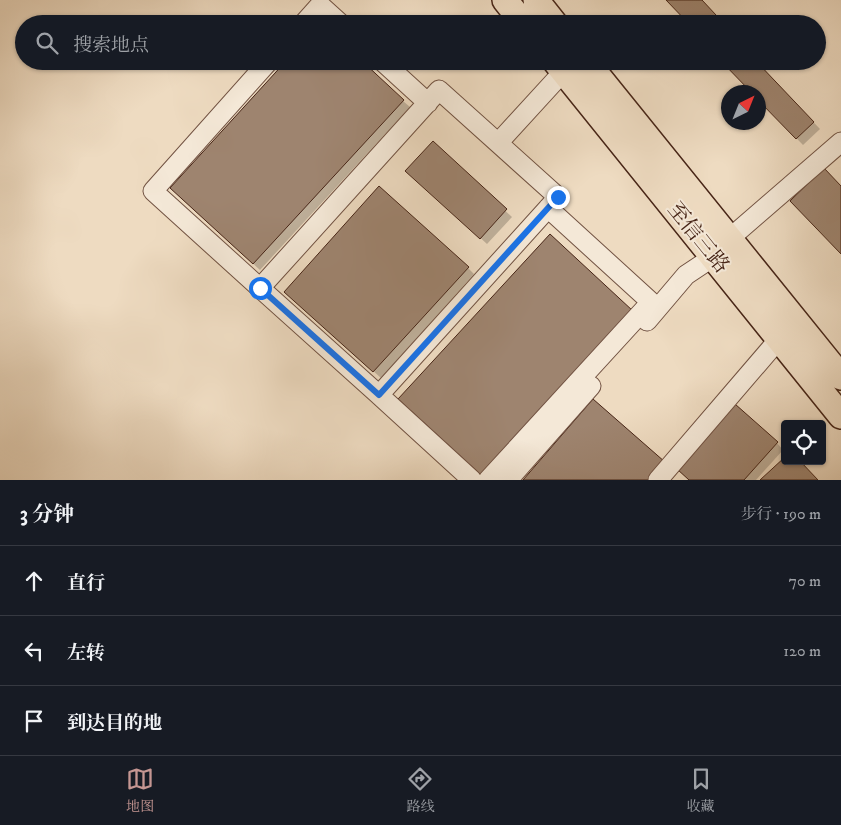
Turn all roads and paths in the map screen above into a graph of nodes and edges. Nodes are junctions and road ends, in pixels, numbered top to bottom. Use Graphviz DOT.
graph roads {
  1 [pos="505,0"];
  2 [pos="536,0"];
  3 [pos="311,15"];
  4 [pos="331,15"];
  5 [pos="517,15"];
  6 [pos="548,15"];
  7 [pos="261,70"];
  8 [pos="392,70"];
  9 [pos="561,70"];
  10 [pos="569,70"];
  11 [pos="593,70"];
  12 [pos="428,103"];
  13 [pos="841,142"];
  14 [pos="498,143"];
  15 [pos="548,208"];
  16 [pos="729,239"];
  17 [pos="713,257"];
  18 [pos="260,288"];
  19 [pos="779,339"];
  20 [pos="841,377"];
  21 [pos="379,395"];
  22 [pos="841,416"];
  23 [pos="472,480"];
  24 [pos="488,480"];
  25 [pos="508,480"];
  26 [pos="658,480"];
  1 -- 5 [label="main road"];
  2 -- 6 [label="main road"];
  3 -- 4 [label="street"];
  7 -- 18 [label="street"];
  8 -- 12 [label="street"];
  9 -- 14 [label="street"];
  10 -- 17 [label="main road, 至信三路"];
  11 -- 16 [label="main road, 至信三路"];
  12 -- 14 [label="street"];
  12 -- 18 [label="street"];
  13 -- 16 [label="street"];
  14 -- 15 [label="street"];
  15 -- 21 [label="street"];
  15 -- 24 [label="street"];
  16 -- 20 [label="main road, 至信三路"];
  17 -- 19 [label="main road, 至信三路"];
  17 -- 25 [label="street"];
  18 -- 21 [label="street"];
  19 -- 22 [label="main road, 至信三路"];
  19 -- 26 [label="street"];
  21 -- 23 [label="street"];
}
